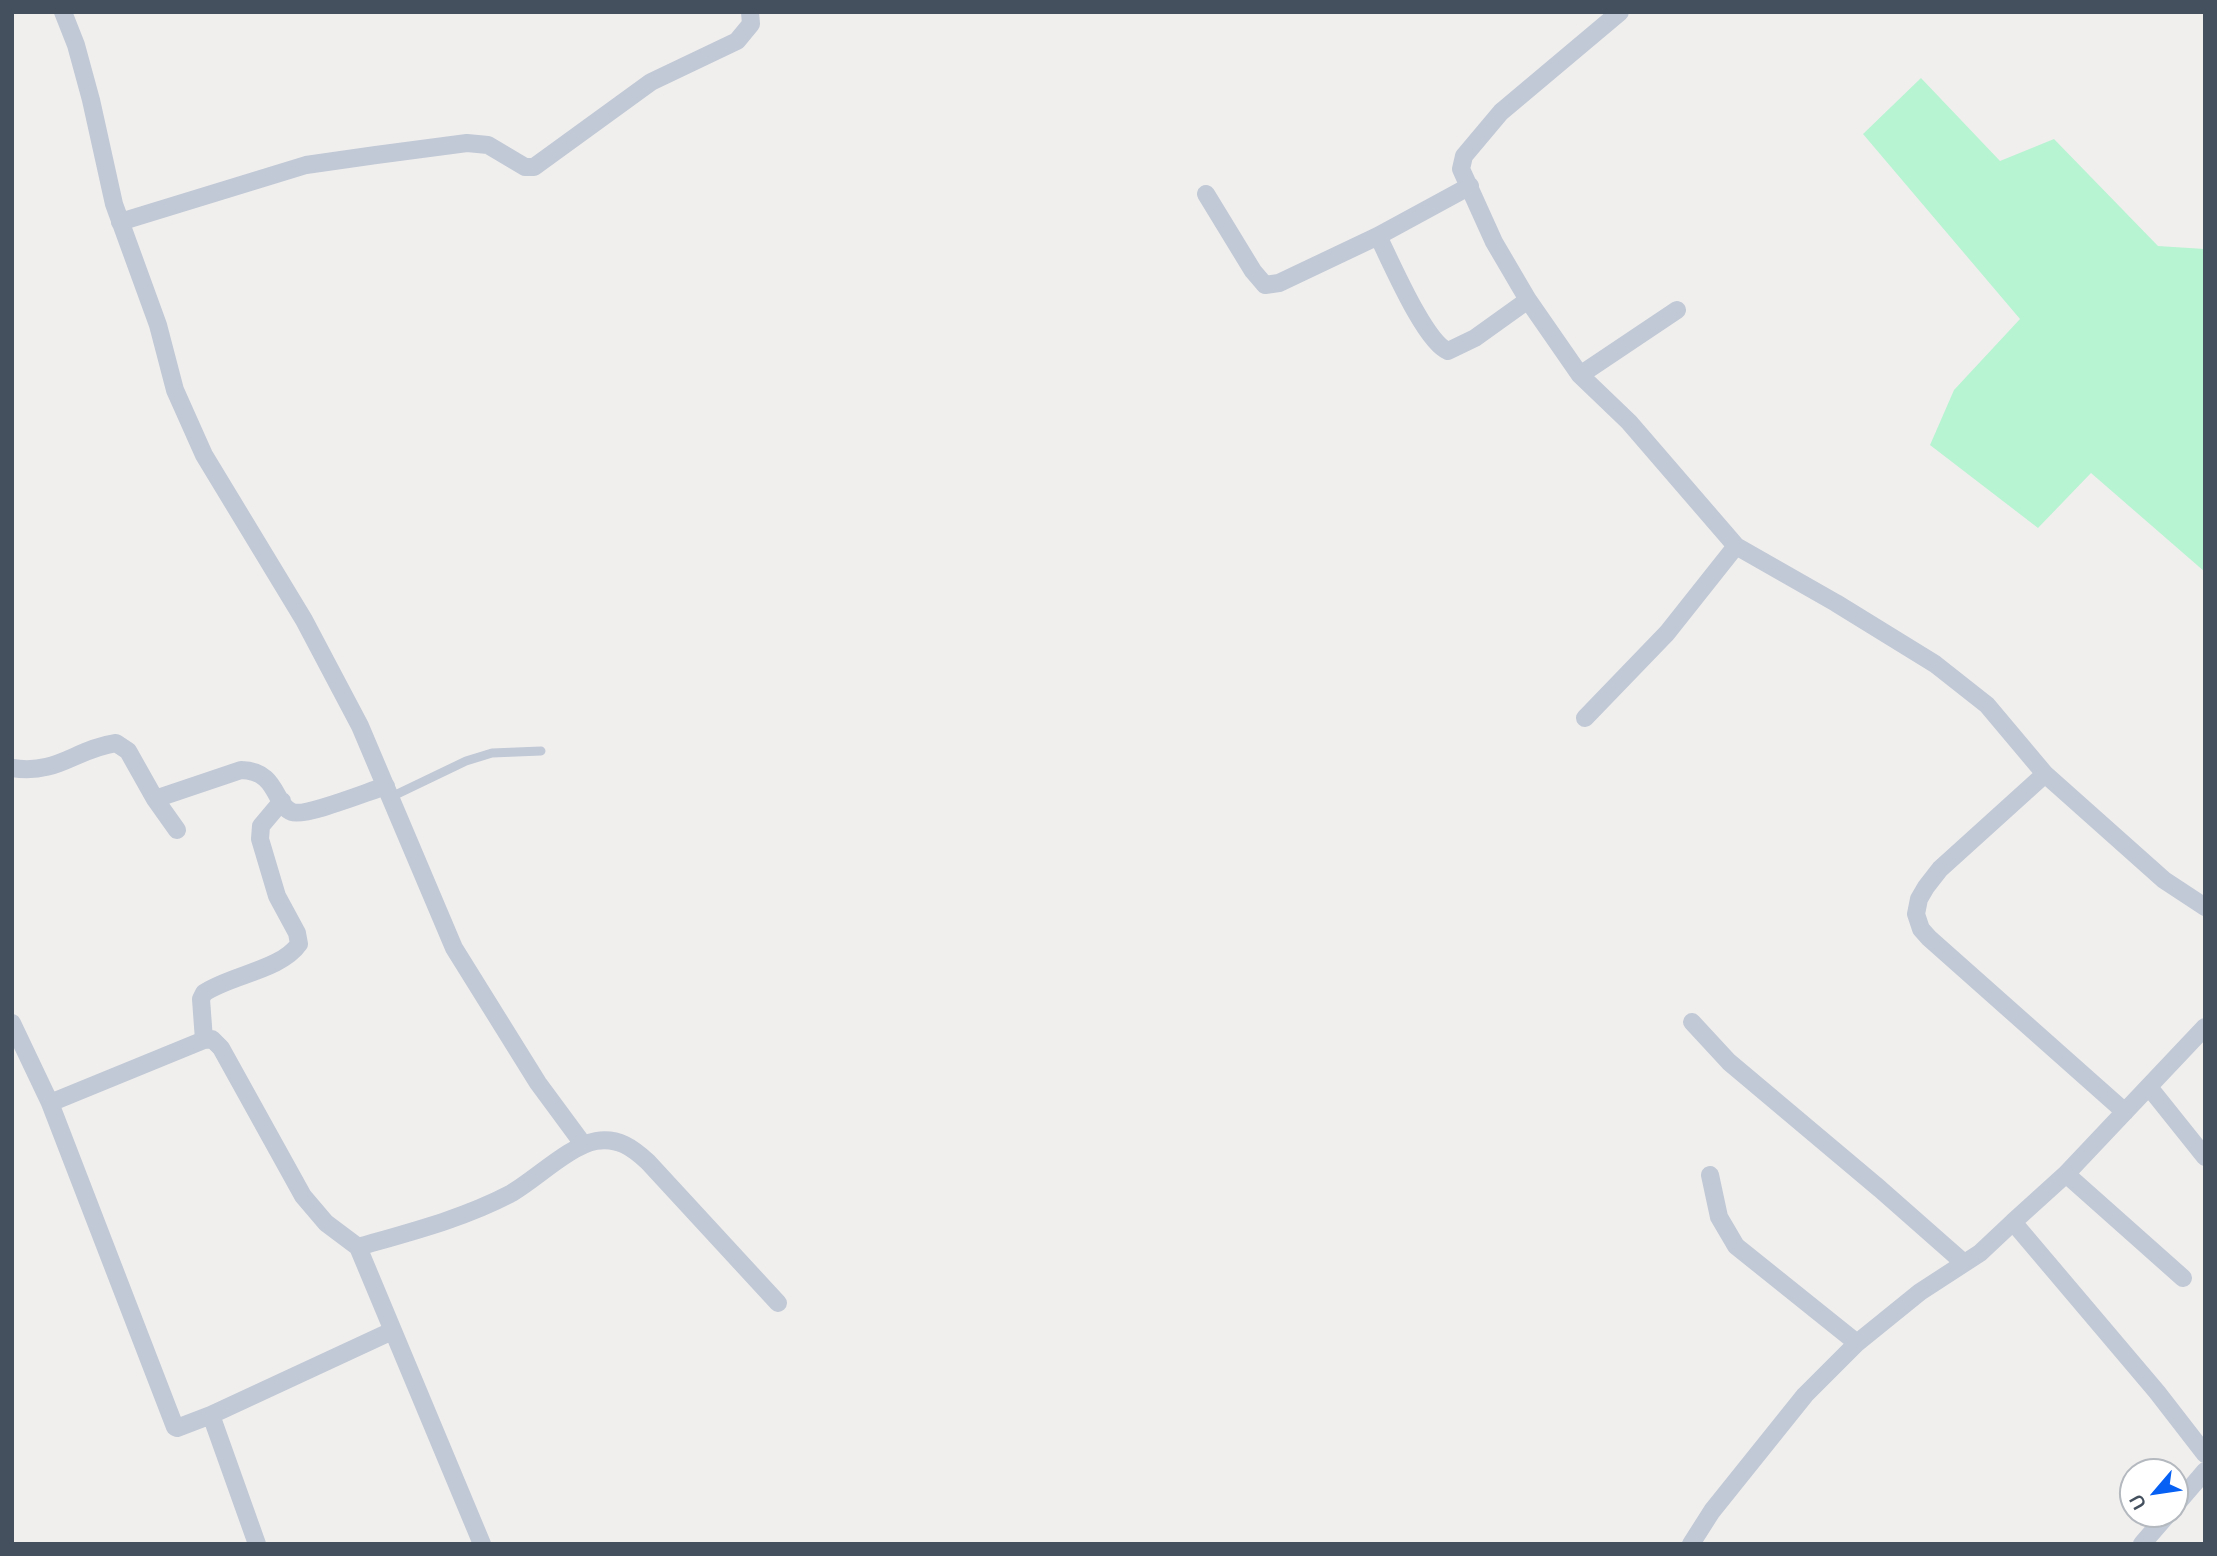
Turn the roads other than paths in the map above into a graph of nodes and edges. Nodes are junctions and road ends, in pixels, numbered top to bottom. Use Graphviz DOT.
graph roads {
  1 [pos="63,12"];
  2 [pos="750,12"];
  3 [pos="1620,12"];
  4 [pos="1470,186"];
  5 [pos="1206,194"];
  6 [pos="120,222"];
  7 [pos="1378,236"];
  8 [pos="1528,300"];
  9 [pos="1677,310"];
  10 [pos="1580,375"];
  11 [pos="1736,546"];
  12 [pos="1585,718"];
  13 [pos="541,751"];
  14 [pos="12,768"];
  15 [pos="2045,774"];
  16 [pos="389,792"];
  17 [pos="155,799"];
  18 [pos="282,801"];
  19 [pos="177,830"];
  20 [pos="2205,907"];
  21 [pos="1692,1022"];
  22 [pos="12,1023"];
  23 [pos="2205,1027"];
  24 [pos="204,1040"];
  25 [pos="2149,1087"];
  26 [pos="50,1103"];
  27 [pos="2125,1112"];
  28 [pos="583,1144"];
  29 [pos="2205,1157"];
  30 [pos="2066,1174"];
  31 [pos="1710,1175"];
  32 [pos="2013,1222"];
  33 [pos="358,1247"];
  34 [pos="1964,1263"];
  35 [pos="2183,1278"];
  36 [pos="778,1303"];
  37 [pos="392,1331"];
  38 [pos="1857,1343"];
  39 [pos="211,1415"];
  40 [pos="2205,1454"];
  41 [pos="2205,1471"];
  42 [pos="2189,1490"];
  43 [pos="2156,1528"];
  44 [pos="257,1544"];
  45 [pos="482,1544"];
  46 [pos="1691,1544"];
  47 [pos="2142,1544"];
  1 -- 6 [label="street"];
  2 -- 6 [label="street"];
  3 -- 4 [label="street"];
  4 -- 7 [label="street"];
  4 -- 8 [label="street"];
  5 -- 7 [label="street"];
  6 -- 16 [label="street"];
  7 -- 8 [label="street"];
  8 -- 10 [label="street"];
  9 -- 10 [label="street"];
  10 -- 11 [label="street"];
  11 -- 12 [label="street"];
  11 -- 15 [label="street"];
  13 -- 16 [label="lane"];
  14 -- 17 [label="street"];
  15 -- 20 [label="street"];
  15 -- 27 [label="street"];
  16 -- 18 [label="street"];
  16 -- 28 [label="street"];
  17 -- 18 [label="street"];
  17 -- 19 [label="street"];
  18 -- 24 [label="street"];
  21 -- 34 [label="street"];
  22 -- 26 [label="street"];
  23 -- 25 [label="street"];
  24 -- 26 [label="street"];
  24 -- 33 [label="street"];
  25 -- 27 [label="street"];
  25 -- 29 [label="street"];
  26 -- 39 [label="street"];
  27 -- 30 [label="street"];
  28 -- 33 [label="street"];
  28 -- 36 [label="street"];
  30 -- 32 [label="street"];
  30 -- 35 [label="street"];
  31 -- 38 [label="street"];
  32 -- 34 [label="street"];
  32 -- 40 [label="street"];
  33 -- 37 [label="street"];
  34 -- 38 [label="street"];
  37 -- 39 [label="street"];
  37 -- 45 [label="street"];
  38 -- 46 [label="street"];
  39 -- 44 [label="street"];
  41 -- 42 [label="street"];
  43 -- 47 [label="street"];
}
